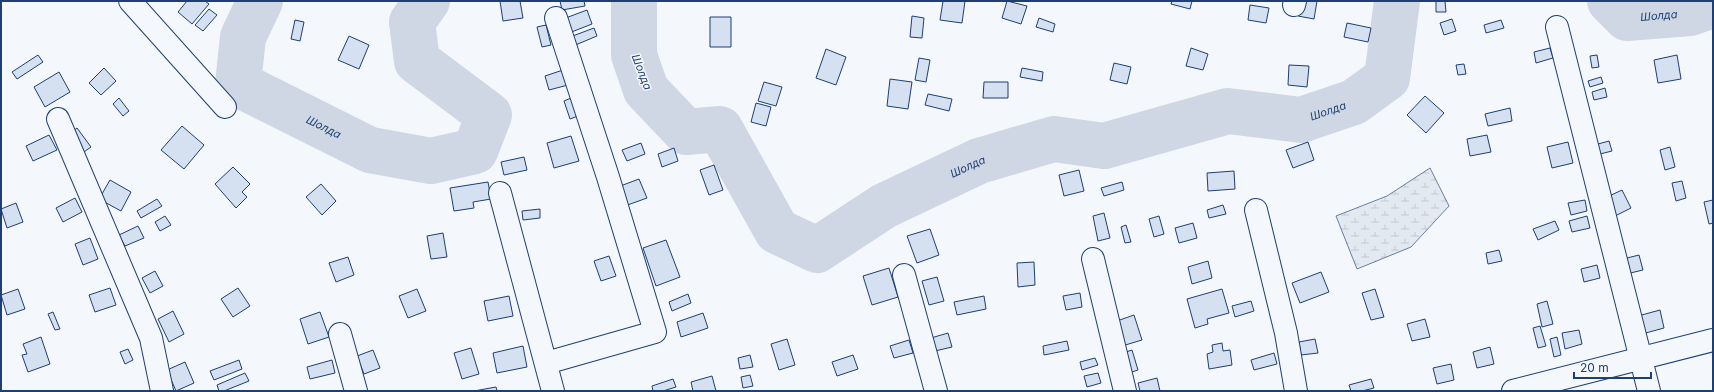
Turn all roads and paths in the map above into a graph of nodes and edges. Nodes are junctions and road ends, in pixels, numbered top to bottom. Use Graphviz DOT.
graph roads {
  1 [pos="130,1"];
  2 [pos="556,18"];
  3 [pos="1557,26"];
  4 [pos="225,107"];
  5 [pos="58,119"];
  6 [pos="500,194"];
  7 [pos="1256,210"];
  8 [pos="1093,259"];
  9 [pos="904,275"];
  10 [pos="340,334"];
  11 [pos="1713,340"];
  12 [pos="1640,358"];
  13 [pos="546,363"];
  14 [pos="162,391"];
  15 [pos="356,391"];
  16 [pos="553,391"];
  17 [pos="936,391"];
  18 [pos="1125,391"];
  19 [pos="1296,391"];
  20 [pos="1513,391"];
  21 [pos="1649,391"];
  1 -- 4 [label="street"];
  2 -- 13 [label="street"];
  3 -- 12 [label="street"];
  5 -- 14 [label="street"];
  6 -- 13 [label="street"];
  7 -- 19 [label="street"];
  8 -- 18 [label="street"];
  9 -- 17 [label="street"];
  10 -- 15 [label="street"];
  11 -- 12 [label="street"];
  12 -- 20 [label="street"];
  12 -- 21 [label="street"];
  13 -- 16 [label="street"];
}
